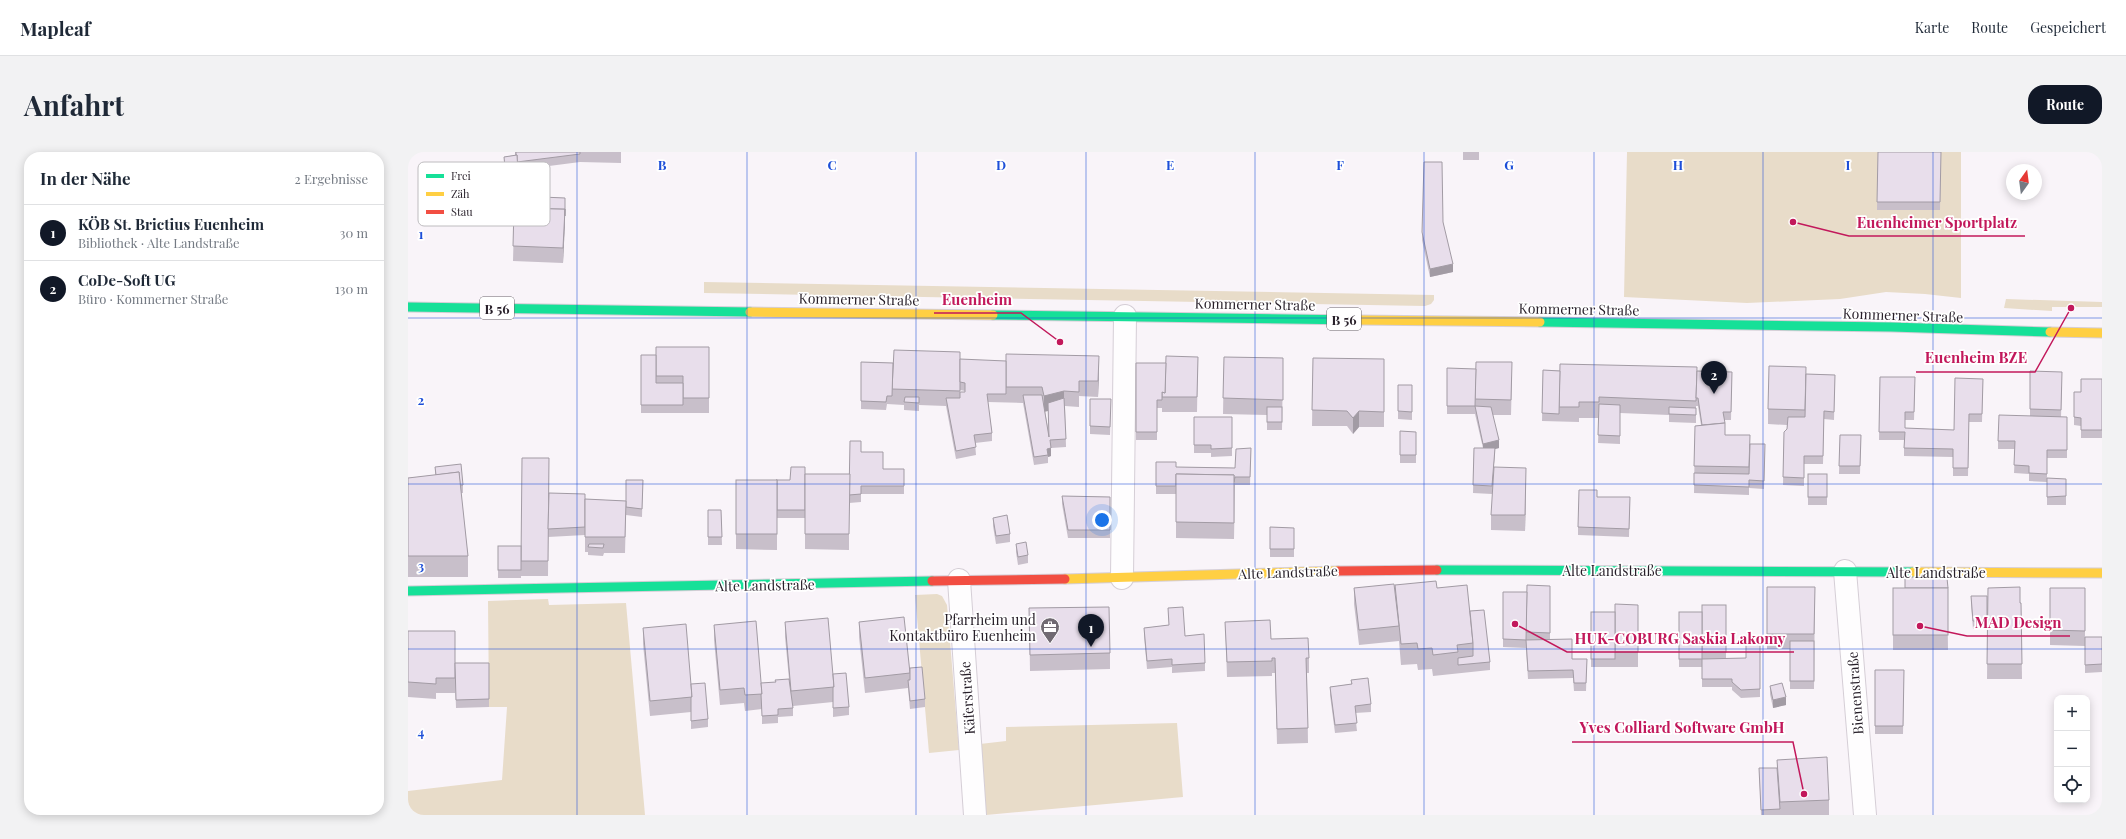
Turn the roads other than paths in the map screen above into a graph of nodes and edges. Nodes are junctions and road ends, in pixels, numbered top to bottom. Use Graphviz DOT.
graph roads {
  1 [pos="408,307"];
  2 [pos="1125,316"];
  3 [pos="2102,333"];
  4 [pos="1845,571"];
  5 [pos="2102,573"];
  6 [pos="1122,578"];
  7 [pos="959,580"];
  8 [pos="408,591"];
  9 [pos="975,815"];
  10 [pos="1865,815"];
  1 -- 2 [label="street, Kommerner Straße / B 56"];
  2 -- 3 [label="street, Kommerner Straße / B 56"];
  2 -- 6 [label="street"];
  4 -- 5 [label="street, Alte Landstraße"];
  4 -- 6 [label="street, Alte Landstraße"];
  4 -- 10 [label="street, Bienenstraße"];
  6 -- 7 [label="street, Alte Landstraße"];
  7 -- 8 [label="street, Alte Landstraße"];
  7 -- 9 [label="street, Käferstraße"];
}
